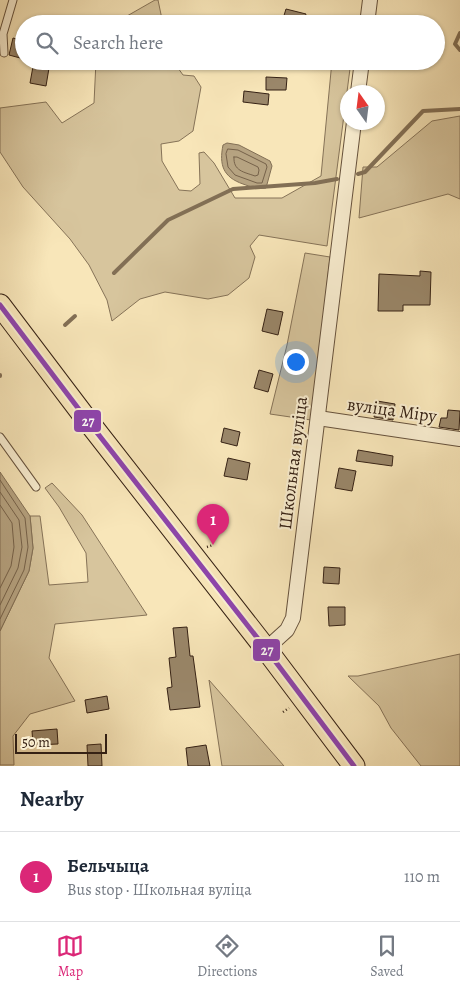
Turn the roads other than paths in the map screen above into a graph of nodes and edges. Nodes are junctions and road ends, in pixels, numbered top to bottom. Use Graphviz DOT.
graph roads {
  1 [pos="13,0"];
  2 [pos="370,0"];
  3 [pos="368,15"];
  4 [pos="4,53"];
  5 [pos="361,70"];
  6 [pos="359,85"];
  7 [pos="353,130"];
  8 [pos="0,305"];
  9 [pos="318,418"];
  10 [pos="0,437"];
  11 [pos="460,438"];
  12 [pos="36,486"];
  13 [pos="266,649"];
  14 [pos="354,766"];
  1 -- 4 [label="lane"];
  2 -- 3 [label="street"];
  5 -- 6 [label="street"];
  7 -- 9 [label="street, Школьная вуліца"];
  8 -- 13 [label="main road"];
  9 -- 11 [label="street, вуліца Міру"];
  9 -- 13 [label="street, Школьная вуліца"];
  10 -- 12 [label="lane"];
  13 -- 14 [label="main road"];
}
